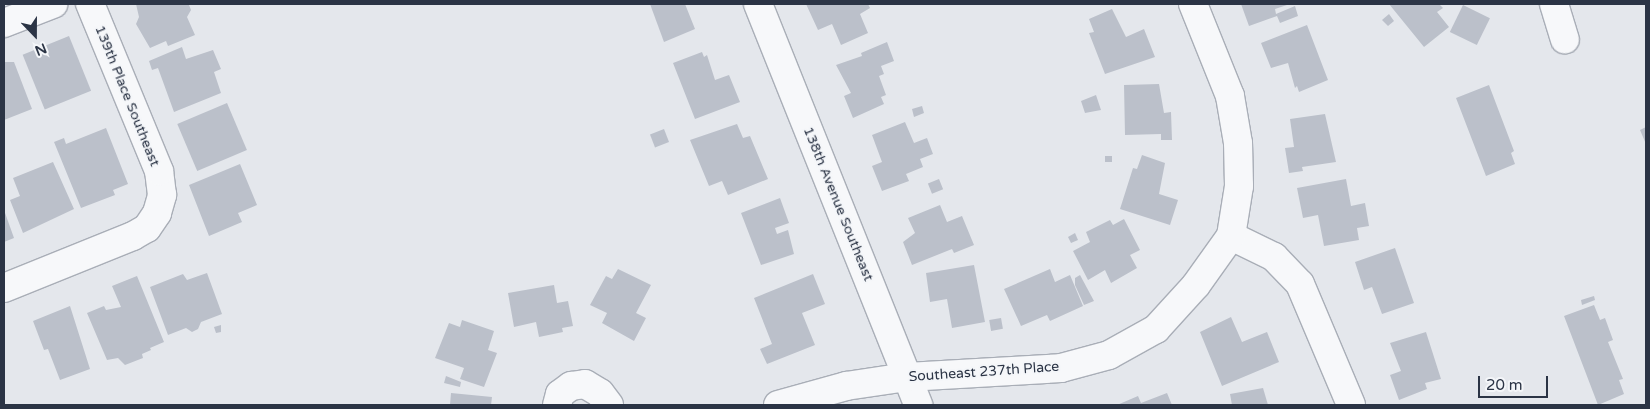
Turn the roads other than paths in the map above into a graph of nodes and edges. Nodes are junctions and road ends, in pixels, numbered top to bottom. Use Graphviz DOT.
graph roads {
  1 [pos="53,4"];
  2 [pos="90,4"];
  3 [pos="758,4"];
  4 [pos="1194,4"];
  5 [pos="1554,4"];
  6 [pos="4,23"];
  7 [pos="1565,39"];
  8 [pos="1231,236"];
  9 [pos="4,288"];
  10 [pos="907,377"];
  11 [pos="557,405"];
  12 [pos="609,405"];
  13 [pos="778,405"];
  14 [pos="918,405"];
  15 [pos="1352,405"];
  1 -- 6 [label="street"];
  2 -- 9 [label="street, 139th Place Southeast"];
  3 -- 10 [label="street, 138th Avenue Southeast"];
  4 -- 8 [label="street"];
  5 -- 7 [label="street"];
  8 -- 10 [label="street, Southeast 237th Place"];
  8 -- 15 [label="street"];
  10 -- 13 [label="street, Southeast 237th Place"];
  10 -- 14 [label="street, 138th Avenue Southeast"];
  11 -- 12 [label="street"];
}
